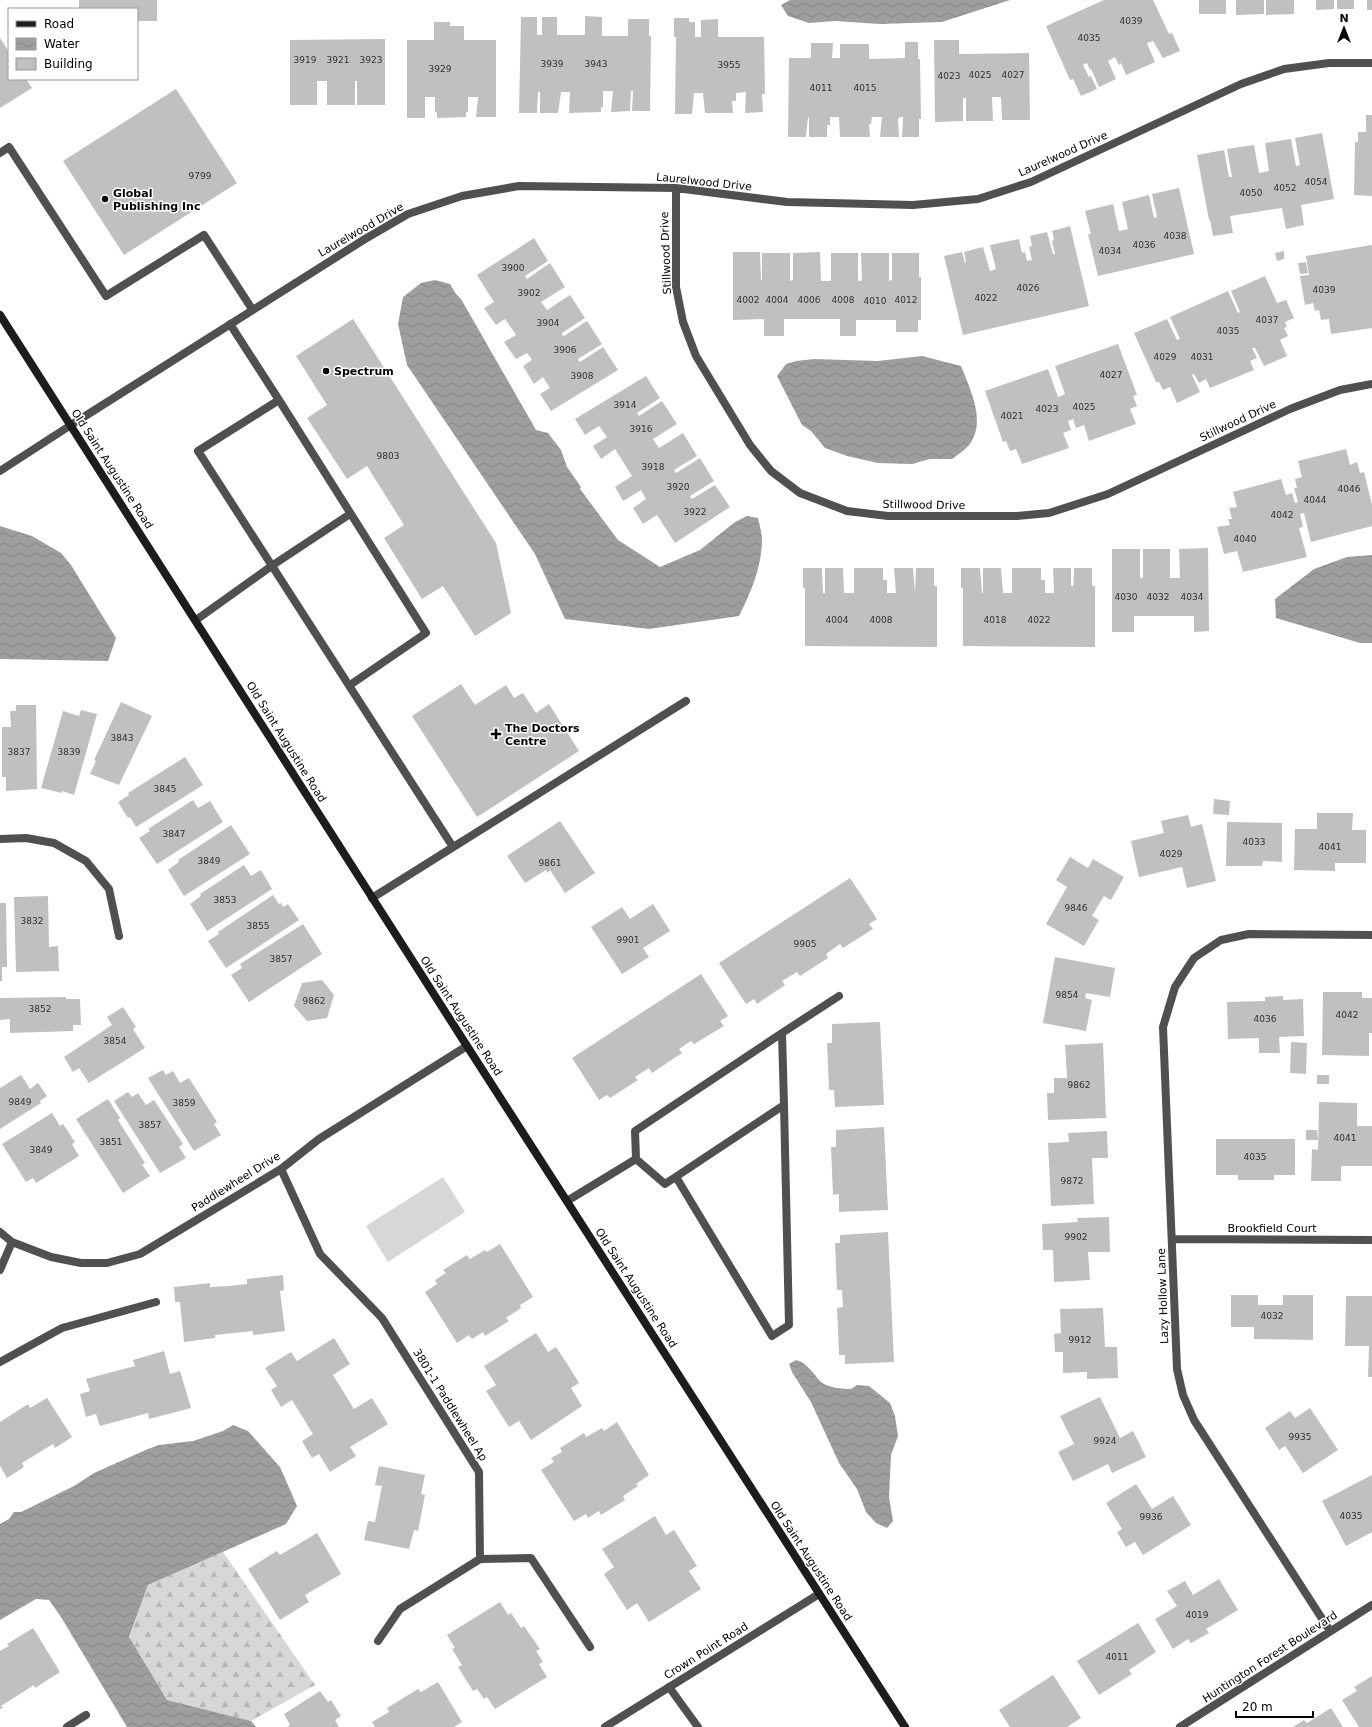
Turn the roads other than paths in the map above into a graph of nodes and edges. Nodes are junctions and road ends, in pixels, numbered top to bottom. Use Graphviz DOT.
graph roads {
  1 [pos="1372,63"];
  2 [pos="0,153"];
  3 [pos="676,188"];
  4 [pos="252,309"];
  5 [pos="0,315"];
  6 [pos="230,324"];
  7 [pos="1372,384"];
  8 [pos="279,400"];
  9 [pos="71,424"];
  10 [pos="0,471"];
  11 [pos="350,514"];
  12 [pos="273,565"];
  13 [pos="196,620"];
  14 [pos="350,685"];
  15 [pos="686,701"];
  16 [pos="0,838"];
  17 [pos="454,847"];
  18 [pos="372,898"];
  19 [pos="1372,935"];
  20 [pos="119,936"];
  21 [pos="839,996"];
  22 [pos="782,1032"];
  23 [pos="467,1046"];
  24 [pos="784,1105"];
  25 [pos="636,1159"];
  26 [pos="281,1169"];
  27 [pos="676,1177"];
  28 [pos="567,1201"];
  29 [pos="0,1232"];
  30 [pos="1172,1239"];
  31 [pos="1372,1240"];
  32 [pos="12,1242"];
  33 [pos="0,1270"];
  34 [pos="156,1302"];
  35 [pos="0,1362"];
  36 [pos="480,1559"];
  37 [pos="819,1594"];
  38 [pos="1372,1606"];
  39 [pos="1330,1631"];
  40 [pos="378,1641"];
  41 [pos="590,1647"];
  42 [pos="669,1687"];
  43 [pos="86,1715"];
  44 [pos="67,1727"];
  45 [pos="605,1727"];
  46 [pos="698,1727"];
  47 [pos="905,1727"];
  48 [pos="1182,1727"];
  1 -- 3 [label="street, Laurelwood Drive"];
  2 -- 4 [label="street"];
  3 -- 4 [label="street, Laurelwood Drive"];
  3 -- 7 [label="street, Stillwood Drive"];
  4 -- 6 [label="street, Laurelwood Drive"];
  5 -- 9 [label="main road, Old Saint Augustine Road"];
  6 -- 8 [label="street"];
  6 -- 9 [label="street, Laurelwood Drive"];
  8 -- 11 [label="street"];
  8 -- 12 [label="street"];
  9 -- 10 [label="street, Laurelwood Drive"];
  9 -- 13 [label="main road, Old Saint Augustine Road"];
  11 -- 12 [label="street"];
  11 -- 14 [label="street"];
  12 -- 13 [label="street"];
  12 -- 14 [label="street"];
  13 -- 18 [label="main road, Old Saint Augustine Road"];
  14 -- 17 [label="street"];
  15 -- 17 [label="street"];
  16 -- 20 [label="street"];
  17 -- 18 [label="street"];
  18 -- 23 [label="main road, Old Saint Augustine Road"];
  19 -- 30 [label="street, Lazy Hollow Lane"];
  21 -- 22 [label="street"];
  22 -- 24 [label="street"];
  22 -- 25 [label="street"];
  23 -- 26 [label="street, Paddlewheel Drive"];
  23 -- 28 [label="main road, Old Saint Augustine Road"];
  24 -- 27 [label="street"];
  24 -- 27 [label="street"];
  25 -- 27 [label="street"];
  25 -- 28 [label="street"];
  26 -- 32 [label="street, Paddlewheel Drive"];
  26 -- 36 [label="street, 3801-1 Paddlewheel Ap"];
  28 -- 37 [label="main road, Old Saint Augustine Road"];
  29 -- 32 [label="street, Paddlewheel Drive"];
  30 -- 31 [label="street, Brookfield Court"];
  30 -- 39 [label="street, Lazy Hollow Lane"];
  32 -- 33 [label="street"];
  34 -- 35 [label="street"];
  36 -- 40 [label="street"];
  36 -- 41 [label="street"];
  37 -- 42 [label="street, Crown Point Road"];
  37 -- 47 [label="main road, Old Saint Augustine Road"];
  38 -- 39 [label="street, Huntington Forest Boulevard"];
  39 -- 48 [label="street, Huntington Forest Boulevard"];
  42 -- 45 [label="street, Crown Point Road"];
  42 -- 46 [label="street"];
  43 -- 44 [label="street"];
}
